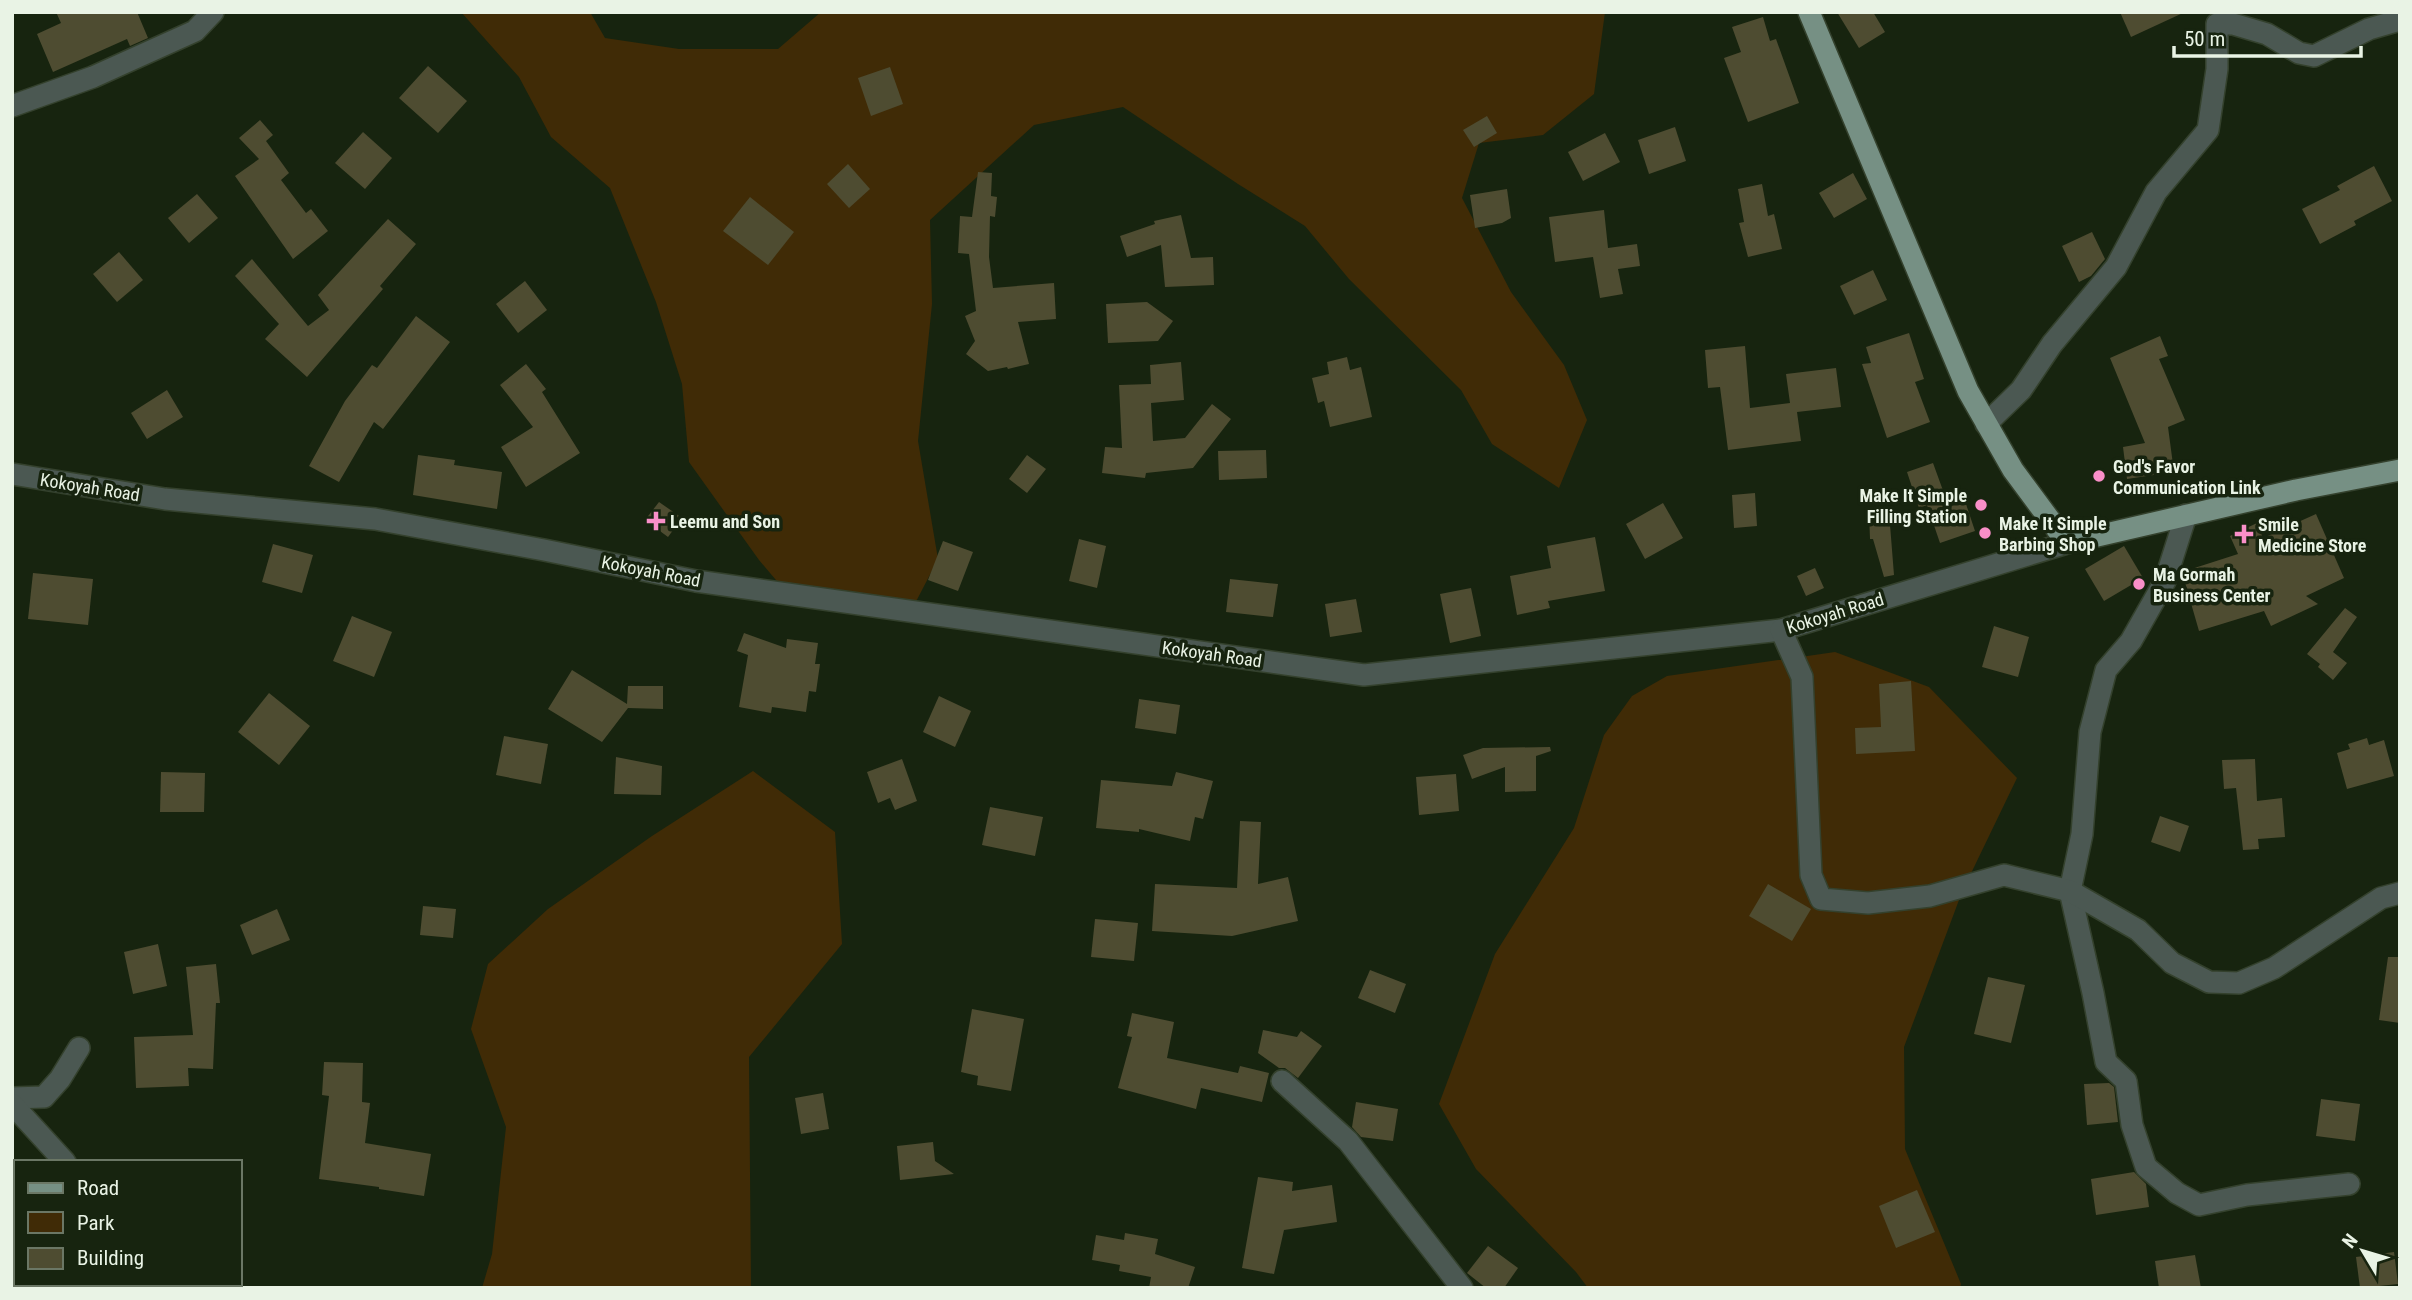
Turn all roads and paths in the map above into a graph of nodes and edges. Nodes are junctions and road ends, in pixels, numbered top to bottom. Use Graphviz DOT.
graph roads {
  1 [pos="213,12"];
  2 [pos="1809,12"];
  3 [pos="2400,19"];
  4 [pos="12,106"];
  5 [pos="1986,424"];
  6 [pos="2400,470"];
  7 [pos="12,474"];
  8 [pos="2186,515"];
  9 [pos="2067,543"];
  10 [pos="1781,630"];
  11 [pos="2070,891"];
  12 [pos="2400,893"];
  13 [pos="79,1048"];
  14 [pos="1282,1081"];
  15 [pos="12,1098"];
  16 [pos="12,1104"];
  17 [pos="63,1160"];
  18 [pos="2349,1184"];
  19 [pos="1462,1288"];
  1 -- 4 [label="street"];
  2 -- 5 [label="main road"];
  3 -- 5 [label="street"];
  5 -- 9 [label="main road"];
  6 -- 8 [label="main road, Kokoyah Road"];
  7 -- 10 [label="street, Kokoyah Road"];
  8 -- 9 [label="main road, Kokoyah Road"];
  8 -- 11 [label="street"];
  9 -- 10 [label="street, Kokoyah Road"];
  10 -- 11 [label="street"];
  11 -- 12 [label="street"];
  11 -- 18 [label="street"];
  13 -- 15 [label="street"];
  14 -- 19 [label="street"];
  16 -- 17 [label="street"];
}
